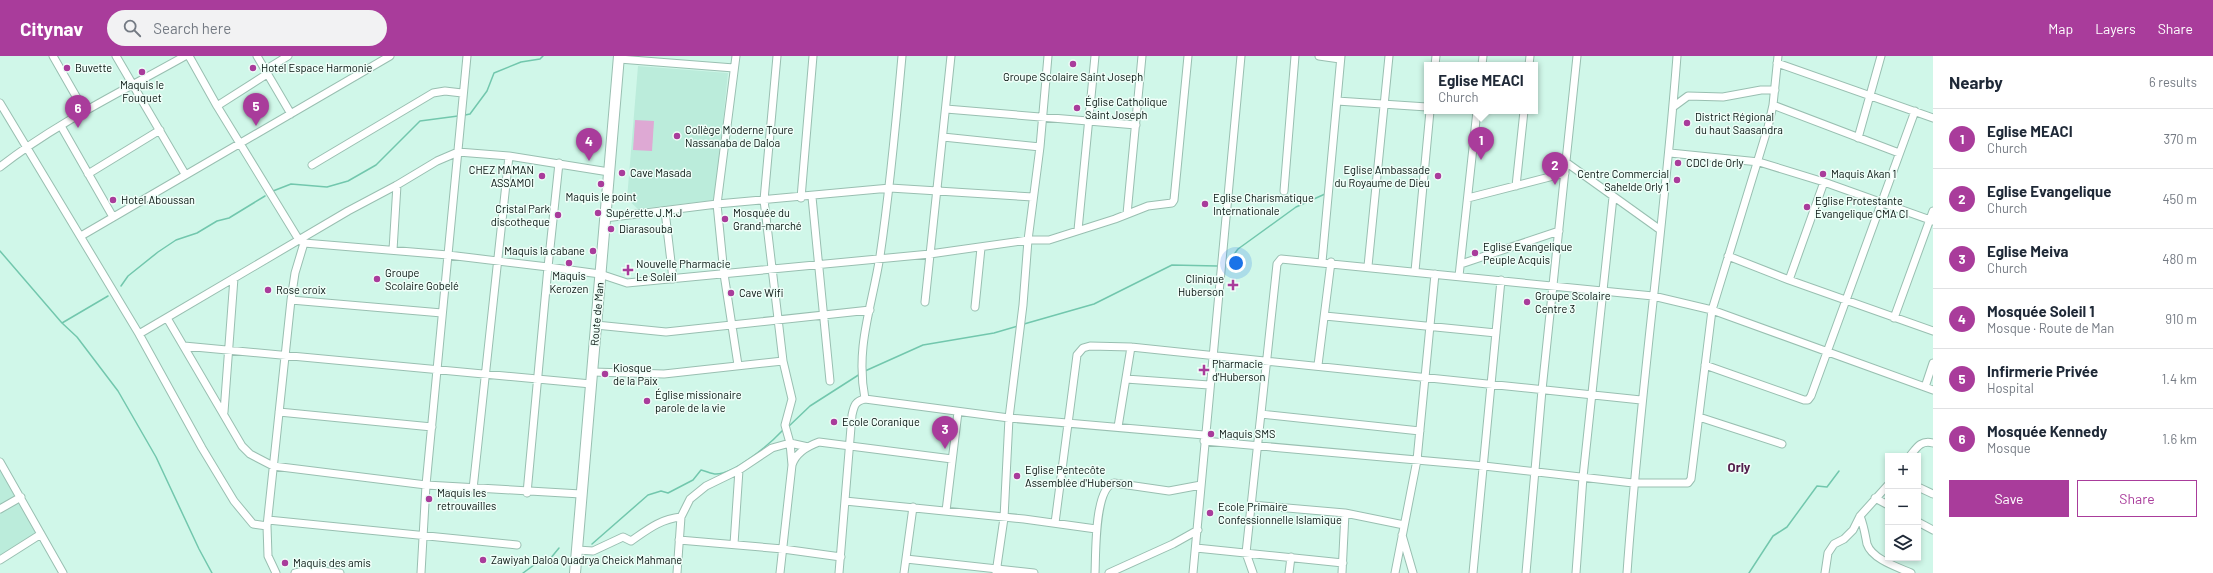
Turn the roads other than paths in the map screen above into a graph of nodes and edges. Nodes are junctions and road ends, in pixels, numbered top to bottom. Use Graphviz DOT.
graph roads {
  1 [pos="53,56"];
  2 [pos="116,56"];
  3 [pos="185,56"];
  4 [pos="189,56"];
  5 [pos="257,56"];
  6 [pos="288,56"];
  7 [pos="390,56"];
  8 [pos="736,56"];
  9 [pos="777,56"];
  10 [pos="813,56"];
  11 [pos="902,56"];
  12 [pos="951,56"];
  13 [pos="1048,56"];
  14 [pos="1095,56"];
  15 [pos="1142,56"];
  16 [pos="1188,56"];
  17 [pos="1241,56"];
  18 [pos="1295,56"];
  19 [pos="1319,56"];
  20 [pos="1389,56"];
  21 [pos="1577,56"];
  22 [pos="1677,56"];
  23 [pos="1881,56"];
  24 [pos="1341,57"];
  25 [pos="466,58"];
  26 [pos="619,58"];
  27 [pos="1778,60"];
  28 [pos="734,68"];
  29 [pos="266,72"];
  30 [pos="133,85"];
  31 [pos="1774,90"];
  32 [pos="462,93"];
  33 [pos="1869,95"];
  34 [pos="1337,101"];
  35 [pos="0,103"];
  36 [pos="1384,104"];
  37 [pos="1773,105"];
  38 [pos="217,106"];
  39 [pos="1424,107"];
  40 [pos="1673,107"];
  41 [pos="946,109"];
  42 [pos="1915,111"];
  43 [pos="86,112"];
  44 [pos="291,114"];
  45 [pos="1430,114"];
  46 [pos="1477,114"];
  47 [pos="1524,114"];
  48 [pos="1043,116"];
  49 [pos="1933,118"];
  50 [pos="1089,121"];
  51 [pos="61,126"];
  52 [pos="1136,126"];
  53 [pos="160,130"];
  54 [pos="942,137"];
  55 [pos="1858,138"];
  56 [pos="239,143"];
  57 [pos="27,147"];
  58 [pos="1040,147"];
  59 [pos="458,152"];
  60 [pos="1670,153"];
  61 [pos="1899,153"];
  62 [pos="509,156"];
  63 [pos="1759,162"];
  64 [pos="560,163"];
  65 [pos="1567,163"];
  66 [pos="312,165"];
  67 [pos="0,167"];
  68 [pos="609,172"];
  69 [pos="1565,173"];
  70 [pos="88,174"];
  71 [pos="185,174"];
  72 [pos="1824,182"];
  73 [pos="397,185"];
  74 [pos="1516,186"];
  75 [pos="890,188"];
  76 [pos="937,190"];
  77 [pos="1284,191"];
  78 [pos="812,197"];
  79 [pos="1613,197"];
  80 [pos="801,198"];
  81 [pos="1033,198"];
  82 [pos="1468,198"];
  83 [pos="764,200"];
  84 [pos="1880,203"];
  85 [pos="717,204"];
  86 [pos="665,211"];
  87 [pos="1933,211"];
  88 [pos="1128,214"];
  89 [pos="113,217"];
  90 [pos="605,218"];
  91 [pos="1931,220"];
  92 [pos="1659,229"];
  93 [pos="1078,230"];
  94 [pos="1559,231"];
  95 [pos="81,236"];
  96 [pos="1028,240"];
  97 [pos="301,242"];
  98 [pos="981,248"];
  99 [pos="394,250"];
  100 [pos="930,254"];
  101 [pos="448,255"];
  102 [pos="1728,256"];
  103 [pos="880,258"];
  104 [pos="497,261"];
  105 [pos="1322,262"];
  106 [pos="1331,262"];
  107 [pos="817,263"];
  108 [pos="1461,264"];
  109 [pos="548,266"];
  110 [pos="1368,266"];
  111 [pos="772,268"];
  112 [pos="1415,271"];
  113 [pos="600,274"];
  114 [pos="724,274"];
  115 [pos="1435,274"];
  116 [pos="1459,276"];
  117 [pos="234,278"];
  118 [pos="673,279"];
  119 [pos="1502,280"];
  120 [pos="1788,280"];
  121 [pos="1554,286"];
  122 [pos="1602,289"];
  123 [pos="1653,296"];
  124 [pos="291,300"];
  125 [pos="1846,300"];
  126 [pos="925,302"];
  127 [pos="974,307"];
  128 [pos="870,310"];
  129 [pos="1712,310"];
  130 [pos="442,313"];
  131 [pos="823,316"];
  132 [pos="1324,316"];
  133 [pos="167,318"];
  134 [pos="1894,318"];
  135 [pos="778,321"];
  136 [pos="733,324"];
  137 [pos="596,325"];
  138 [pos="1430,326"];
  139 [pos="1933,331"];
  140 [pos="1496,333"];
  141 [pos="139,334"];
  142 [pos="184,346"];
  143 [pos="1131,347"];
  144 [pos="229,350"];
  145 [pos="1827,353"];
  146 [pos="1212,355"];
  147 [pos="285,356"];
  148 [pos="1266,360"];
  149 [pos="783,361"];
  150 [pos="1933,363"];
  151 [pos="738,365"];
  152 [pos="1318,365"];
  153 [pos="1705,365"];
  154 [pos="437,371"];
  155 [pos="592,372"];
  156 [pos="486,375"];
  157 [pos="1425,378"];
  158 [pos="1126,379"];
  159 [pos="538,380"];
  160 [pos="830,380"];
  161 [pos="591,384"];
  162 [pos="1209,385"];
  163 [pos="1491,385"];
  164 [pos="1925,388"];
  165 [pos="1542,390"];
  166 [pos="1933,390"];
  167 [pos="1591,395"];
  168 [pos="864,399"];
  169 [pos="1641,400"];
  170 [pos="224,412"];
  171 [pos="279,412"];
  172 [pos="958,412"];
  173 [pos="1261,414"];
  174 [pos="1699,417"];
  175 [pos="1009,418"];
  176 [pos="1068,423"];
  177 [pos="432,427"];
  178 [pos="1118,427"];
  179 [pos="1420,431"];
  180 [pos="1204,438"];
  181 [pos="790,443"];
  182 [pos="1933,443"];
  183 [pos="1782,444"];
  184 [pos="849,445"];
  185 [pos="1258,446"];
  186 [pos="808,447"];
  187 [pos="1913,453"];
  188 [pos="952,459"];
  189 [pos="1417,460"];
  190 [pos="0,462"];
  191 [pos="792,465"];
  192 [pos="273,466"];
  193 [pos="1484,466"];
  194 [pos="739,470"];
  195 [pos="1537,471"];
  196 [pos="1583,477"];
  197 [pos="1633,483"];
  198 [pos="1201,484"];
  199 [pos="426,485"];
  200 [pos="1885,488"];
  201 [pos="1921,488"];
  202 [pos="473,489"];
  203 [pos="527,493"];
  204 [pos="582,494"];
  205 [pos="1933,494"];
  206 [pos="21,497"];
  207 [pos="1875,498"];
  208 [pos="845,501"];
  209 [pos="1885,503"];
  210 [pos="1252,505"];
  211 [pos="913,507"];
  212 [pos="0,509"];
  213 [pos="946,511"];
  214 [pos="1346,513"];
  215 [pos="1860,516"];
  216 [pos="680,517"];
  217 [pos="1004,518"];
  218 [pos="267,523"];
  219 [pos="1055,523"];
  220 [pos="1921,524"];
  221 [pos="1404,525"];
  222 [pos="1096,529"];
  223 [pos="1198,530"];
  224 [pos="1933,530"];
  225 [pos="41,534"];
  226 [pos="1402,535"];
  227 [pos="422,536"];
  228 [pos="679,540"];
  229 [pos="734,544"];
  230 [pos="517,545"];
  231 [pos="1196,548"];
  232 [pos="783,549"];
  233 [pos="577,550"];
  234 [pos="1246,553"];
  235 [pos="841,557"];
  236 [pos="1291,557"];
  237 [pos="906,559"];
  238 [pos="0,560"];
  239 [pos="1343,563"];
  240 [pos="996,571"];
  241 [pos="63,573"];
  242 [pos="276,573"];
  243 [pos="295,573"];
  244 [pos="340,573"];
  245 [pos="420,573"];
  246 [pos="575,573"];
  247 [pos="676,573"];
  248 [pos="780,573"];
  249 [pos="839,573"];
  250 [pos="904,573"];
  251 [pos="1034,573"];
  252 [pos="1096,573"];
  253 [pos="1109,573"];
  254 [pos="1193,573"];
  255 [pos="1253,573"];
  256 [pos="1289,573"];
  257 [pos="1342,573"];
  258 [pos="1395,573"];
  259 [pos="1413,573"];
  260 [pos="1473,573"];
  261 [pos="1526,573"];
  262 [pos="1576,573"];
  263 [pos="1627,573"];
  264 [pos="1825,573"];
  265 [pos="1911,573"];
  1 -- 43 [label="street"];
  2 -- 30 [label="street"];
  3 -- 30 [label="street"];
  4 -- 38 [label="street"];
  5 -- 29 [label="street"];
  6 -- 29 [label="street"];
  7 -- 44 [label="street"];
  8 -- 28 [label="street"];
  9 -- 83 [label="street"];
  10 -- 80 [label="street"];
  11 -- 75 [label="street"];
  12 -- 41 [label="street"];
  13 -- 48 [label="street"];
  14 -- 50 [label="street"];
  15 -- 52 [label="street"];
  16 -- 88 [label="street"];
  17 -- 146 [label="street"];
  18 -- 77 [label="street"];
  19 -- 24 [label="street"];
  20 -- 36 [label="street"];
  21 -- 65 [label="street"];
  22 -- 40 [label="street"];
  23 -- 33 [label="street"];
  24 -- 34 [label="street"];
  25 -- 32 [label="street"];
  26 -- 28 [label="street"];
  26 -- 68 [label="highway, Route de Man"];
  27 -- 31 [label="street"];
  27 -- 33 [label="street"];
  28 -- 85 [label="street"];
  29 -- 38 [label="street"];
  29 -- 44 [label="street"];
  30 -- 43 [label="street"];
  30 -- 53 [label="street"];
  31 -- 37 [label="street"];
  31 -- 40 [label="street"];
  32 -- 59 [label="street"];
  32 -- 66 [label="street"];
  33 -- 42 [label="street"];
  33 -- 55 [label="street"];
  34 -- 36 [label="street"];
  34 -- 105 [label="street"];
  35 -- 57 [label="street"];
  36 -- 39 [label="street"];
  36 -- 110 [label="street"];
  37 -- 55 [label="street"];
  37 -- 63 [label="street"];
  38 -- 56 [label="street"];
  40 -- 60 [label="street"];
  41 -- 48 [label="street"];
  41 -- 54 [label="street"];
  42 -- 49 [label="street"];
  42 -- 61 [label="street"];
  43 -- 51 [label="street"];
  44 -- 56 [label="street"];
  45 -- 112 [label="street"];
  46 -- 82 [label="street"];
  47 -- 74 [label="street"];
  48 -- 50 [label="street"];
  48 -- 58 [label="street"];
  50 -- 52 [label="street"];
  50 -- 93 [label="street"];
  51 -- 57 [label="street"];
  51 -- 70 [label="street"];
  52 -- 88 [label="street"];
  53 -- 70 [label="street"];
  53 -- 71 [label="street"];
  54 -- 58 [label="street"];
  54 -- 76 [label="street"];
  55 -- 61 [label="street"];
  56 -- 71 [label="street"];
  56 -- 97 [label="street"];
  57 -- 67 [label="street"];
  57 -- 95 [label="street"];
  58 -- 81 [label="street"];
  59 -- 62 [label="street"];
  59 -- 73 [label="street"];
  59 -- 101 [label="street"];
  60 -- 63 [label="street"];
  60 -- 92 [label="street"];
  61 -- 84 [label="street"];
  62 -- 64 [label="street"];
  62 -- 104 [label="street"];
  63 -- 72 [label="street"];
  63 -- 102 [label="street"];
  64 -- 68 [label="street"];
  64 -- 109 [label="street"];
  65 -- 69 [label="street"];
  65 -- 79 [label="street"];
  68 -- 90 [label="highway, Route de Man"];
  69 -- 74 [label="street"];
  69 -- 94 [label="street"];
  70 -- 89 [label="street"];
  71 -- 89 [label="street"];
  72 -- 84 [label="street"];
  72 -- 120 [label="street"];
  73 -- 97 [label="street"];
  73 -- 99 [label="street"];
  74 -- 82 [label="street"];
  75 -- 76 [label="street"];
  75 -- 78 [label="street"];
  75 -- 103 [label="street"];
  76 -- 81 [label="street"];
  76 -- 100 [label="street"];
  78 -- 80 [label="street"];
  78 -- 107 [label="street"];
  79 -- 92 [label="street"];
  79 -- 122 [label="street"];
  80 -- 83 [label="street"];
  81 -- 96 [label="street"];
  82 -- 108 [label="street"];
  83 -- 85 [label="street"];
  83 -- 111 [label="street"];
  84 -- 91 [label="street"];
  84 -- 125 [label="street"];
  85 -- 86 [label="street"];
  85 -- 114 [label="street"];
  86 -- 90 [label="street"];
  86 -- 118 [label="street"];
  87 -- 91 [label="street"];
  88 -- 93 [label="street"];
  89 -- 95 [label="street"];
  90 -- 113 [label="highway, Route de Man"];
  91 -- 134 [label="street"];
  92 -- 123 [label="street"];
  93 -- 96 [label="street"];
  94 -- 108 [label="street"];
  94 -- 121 [label="street"];
  95 -- 141 [label="street"];
  96 -- 98 [label="street"];
  96 -- 175 [label="street"];
  97 -- 99 [label="street"];
  97 -- 117 [label="street"];
  97 -- 124 [label="street"];
  98 -- 100 [label="street"];
  98 -- 127 [label="street"];
  99 -- 101 [label="street"];
  100 -- 103 [label="street"];
  100 -- 126 [label="street"];
  101 -- 104 [label="street"];
  101 -- 130 [label="street"];
  102 -- 120 [label="street"];
  102 -- 129 [label="street"];
  103 -- 107 [label="street"];
  103 -- 128 [label="street"];
  104 -- 109 [label="street"];
  104 -- 156 [label="street"];
  105 -- 106 [label="street"];
  105 -- 148 [label="street"];
  106 -- 110 [label="street"];
  106 -- 132 [label="street"];
  107 -- 111 [label="street"];
  107 -- 131 [label="street"];
  108 -- 116 [label="street"];
  109 -- 113 [label="street"];
  109 -- 159 [label="street"];
  110 -- 112 [label="street"];
  111 -- 114 [label="street"];
  111 -- 135 [label="street"];
  112 -- 115 [label="street"];
  113 -- 118 [label="street"];
  113 -- 137 [label="highway, Route de Man"];
  114 -- 118 [label="street"];
  114 -- 136 [label="street"];
  115 -- 116 [label="street"];
  115 -- 138 [label="street"];
  116 -- 119 [label="street"];
  117 -- 133 [label="street"];
  117 -- 144 [label="street"];
  119 -- 121 [label="street"];
  119 -- 140 [label="street"];
  120 -- 125 [label="street"];
  121 -- 122 [label="street"];
  121 -- 165 [label="street"];
  122 -- 123 [label="street"];
  122 -- 167 [label="street"];
  123 -- 129 [label="street"];
  123 -- 169 [label="street"];
  124 -- 130 [label="street"];
  124 -- 147 [label="street"];
  125 -- 134 [label="street"];
  125 -- 145 [label="street"];
  128 -- 131 [label="street"];
  128 -- 168 [label="street"];
  129 -- 145 [label="street"];
  129 -- 153 [label="street"];
  130 -- 154 [label="street"];
  131 -- 135 [label="street"];
  131 -- 160 [label="street"];
  132 -- 138 [label="street"];
  132 -- 152 [label="street"];
  133 -- 141 [label="street"];
  133 -- 142 [label="street"];
  134 -- 139 [label="street"];
  135 -- 136 [label="street"];
  135 -- 149 [label="street"];
  136 -- 137 [label="street"];
  136 -- 151 [label="street"];
  137 -- 155 [label="highway, Route de Man"];
  138 -- 140 [label="street"];
  138 -- 157 [label="street"];
  140 -- 163 [label="street"];
  141 -- 218 [label="street"];
  142 -- 144 [label="street"];
  142 -- 170 [label="street"];
  143 -- 146 [label="street"];
  143 -- 158 [label="street"];
  143 -- 176 [label="street"];
  144 -- 147 [label="street"];
  144 -- 170 [label="street"];
  145 -- 153 [label="street"];
  145 -- 164 [label="street"];
  146 -- 148 [label="street"];
  146 -- 162 [label="street"];
  147 -- 154 [label="street"];
  147 -- 171 [label="street"];
  148 -- 152 [label="street"];
  148 -- 173 [label="street"];
  149 -- 151 [label="street"];
  149 -- 181 [label="street"];
  150 -- 164 [label="street"];
  151 -- 155 [label="street"];
  152 -- 157 [label="street"];
  153 -- 174 [label="street"];
  154 -- 156 [label="street"];
  154 -- 177 [label="street"];
  155 -- 161 [label="highway, Route de Man"];
  156 -- 159 [label="street"];
  156 -- 202 [label="street"];
  157 -- 163 [label="street"];
  157 -- 179 [label="street"];
  158 -- 162 [label="street"];
  158 -- 178 [label="street"];
  159 -- 161 [label="street"];
  159 -- 203 [label="street"];
  161 -- 204 [label="highway, Route de Man"];
  162 -- 180 [label="street"];
  163 -- 165 [label="street"];
  163 -- 193 [label="street"];
  164 -- 166 [label="street"];
  165 -- 167 [label="street"];
  165 -- 195 [label="street"];
  167 -- 169 [label="street"];
  167 -- 196 [label="street"];
  168 -- 172 [label="street"];
  168 -- 184 [label="street"];
  169 -- 197 [label="street"];
  170 -- 192 [label="street"];
  171 -- 177 [label="street"];
  171 -- 192 [label="street"];
  172 -- 175 [label="street"];
  172 -- 188 [label="street"];
  173 -- 179 [label="street"];
  173 -- 185 [label="street"];
  174 -- 183 [label="street"];
  174 -- 197 [label="street"];
  175 -- 176 [label="street"];
  175 -- 217 [label="street"];
  176 -- 178 [label="street"];
  176 -- 219 [label="street"];
  177 -- 199 [label="street"];
  178 -- 180 [label="street"];
  179 -- 189 [label="street"];
  180 -- 185 [label="street"];
  180 -- 198 [label="street"];
  181 -- 186 [label="street"];
  181 -- 191 [label="street"];
  181 -- 194 [label="street"];
  182 -- 187 [label="street"];
  184 -- 186 [label="street"];
  184 -- 188 [label="street"];
  184 -- 208 [label="street"];
  185 -- 189 [label="street"];
  185 -- 210 [label="street"];
  186 -- 191 [label="street"];
  188 -- 213 [label="street"];
  189 -- 193 [label="street"];
  189 -- 221 [label="street"];
  190 -- 206 [label="street"];
  191 -- 232 [label="street"];
  192 -- 199 [label="street"];
  192 -- 218 [label="street"];
  193 -- 195 [label="street"];
  193 -- 260 [label="street"];
  194 -- 216 [label="street"];
  194 -- 229 [label="street"];
  195 -- 196 [label="street"];
  195 -- 261 [label="street"];
  196 -- 197 [label="street"];
  196 -- 262 [label="street"];
  197 -- 263 [label="street"];
  198 -- 222 [label="street"];
  198 -- 223 [label="street"];
  199 -- 202 [label="street"];
  199 -- 227 [label="street"];
  200 -- 207 [label="street"];
  201 -- 205 [label="street"];
  202 -- 203 [label="street"];
  203 -- 204 [label="street"];
  204 -- 233 [label="highway, Route de Man"];
  206 -- 212 [label="street"];
  206 -- 225 [label="street"];
  207 -- 209 [label="street"];
  207 -- 215 [label="street"];
  208 -- 211 [label="street"];
  208 -- 235 [label="street"];
  210 -- 214 [label="street"];
  210 -- 234 [label="street"];
  211 -- 213 [label="street"];
  211 -- 237 [label="street"];
  213 -- 217 [label="street"];
  214 -- 221 [label="street"];
  214 -- 239 [label="street"];
  215 -- 264 [label="street"];
  215 -- 265 [label="street"];
  216 -- 228 [label="street"];
  216 -- 233 [label="street"];
  217 -- 219 [label="street"];
  217 -- 240 [label="street"];
  218 -- 227 [label="street"];
  218 -- 242 [label="street"];
  219 -- 222 [label="street"];
  220 -- 224 [label="street"];
  221 -- 226 [label="street"];
  222 -- 252 [label="street"];
  223 -- 231 [label="street"];
  223 -- 253 [label="street"];
  225 -- 238 [label="street"];
  225 -- 241 [label="street"];
  226 -- 258 [label="street"];
  226 -- 259 [label="street"];
  227 -- 230 [label="street"];
  227 -- 245 [label="street"];
  228 -- 229 [label="street"];
  228 -- 247 [label="street"];
  229 -- 232 [label="street"];
  231 -- 234 [label="street"];
  231 -- 254 [label="street"];
  232 -- 235 [label="street"];
  232 -- 248 [label="street"];
  233 -- 246 [label="highway, Route de Man"];
  234 -- 236 [label="street"];
  234 -- 255 [label="street"];
  235 -- 249 [label="street"];
  236 -- 239 [label="street"];
  236 -- 256 [label="street"];
  237 -- 240 [label="street"];
  237 -- 250 [label="street"];
  239 -- 257 [label="street"];
  240 -- 251 [label="street"];
  243 -- 244 [label="street"];
}
